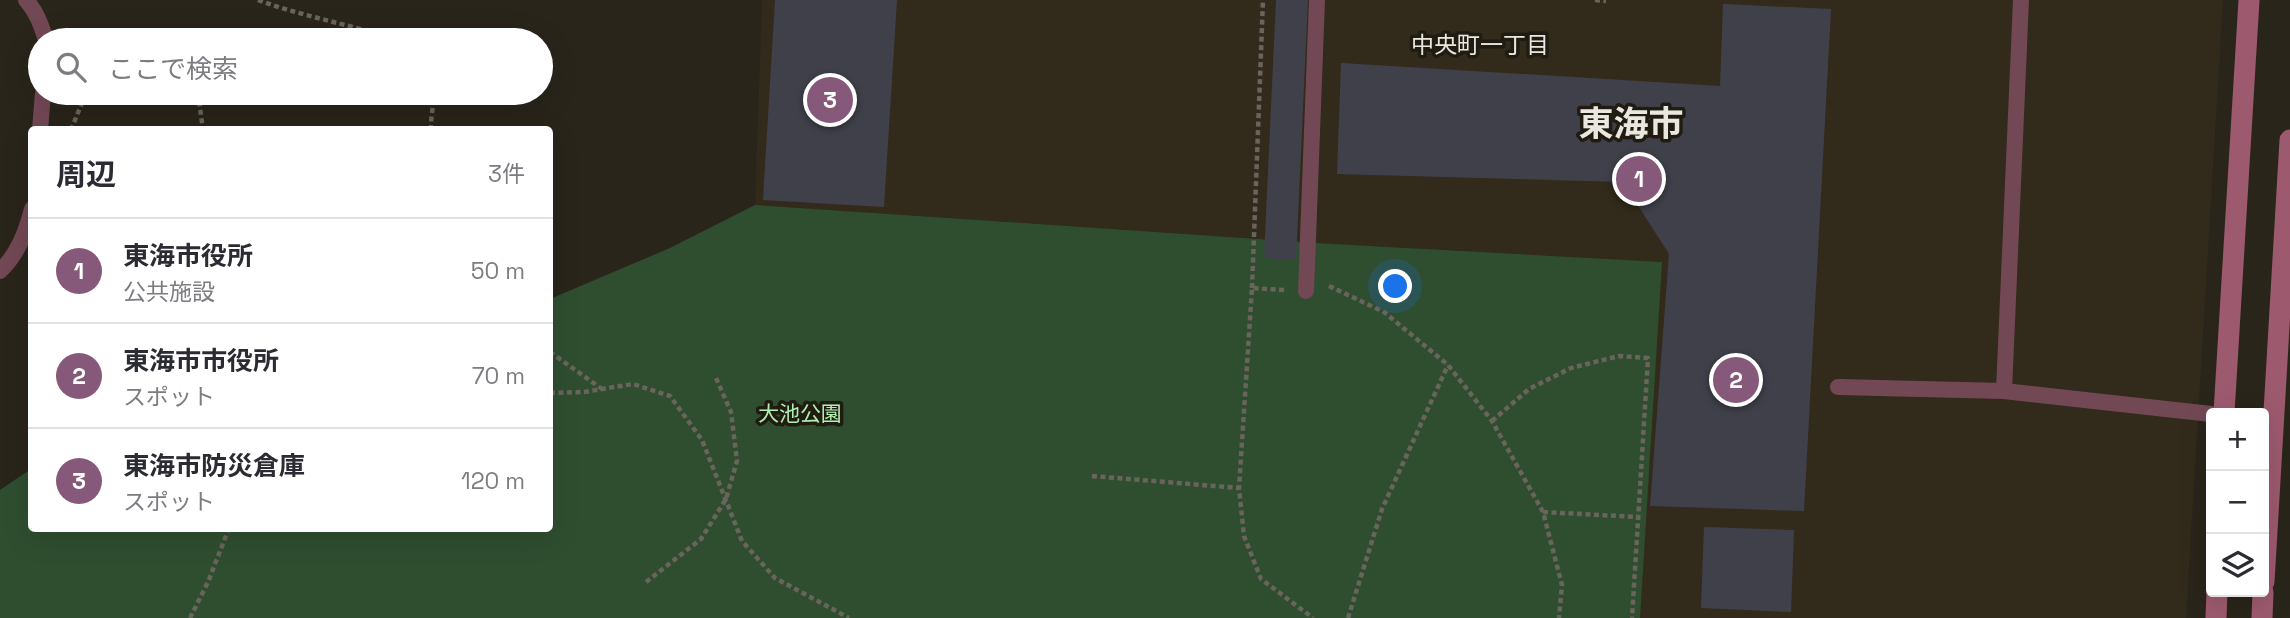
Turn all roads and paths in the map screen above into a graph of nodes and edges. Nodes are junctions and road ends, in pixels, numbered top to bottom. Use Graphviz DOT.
graph roads {
  1 [pos="26,0"];
  2 [pos="258,0"];
  3 [pos="1263,0"];
  4 [pos="1317,0"];
  5 [pos="1595,0"];
  6 [pos="2021,0"];
  7 [pos="2249,0"];
  8 [pos="1606,1"];
  9 [pos="42,28"];
  10 [pos="359,28"];
  11 [pos="42,105"];
  12 [pos="81,105"];
  13 [pos="200,105"];
  14 [pos="434,105"];
  15 [pos="40,126"];
  16 [pos="73,126"];
  17 [pos="202,126"];
  18 [pos="430,126"];
  19 [pos="2290,140"];
  20 [pos="28,224"];
  21 [pos="0,271"];
  22 [pos="1306,283"];
  23 [pos="1252,288"];
  24 [pos="553,354"];
  25 [pos="1448,365"];
  26 [pos="716,378"];
  27 [pos="1838,387"];
  28 [pos="603,389"];
  29 [pos="2004,391"];
  30 [pos="553,393"];
  31 [pos="2224,408"];
  32 [pos="2206,413"];
  33 [pos="2276,418"];
  34 [pos="1492,421"];
  35 [pos="1092,476"];
  36 [pos="1239,488"];
  37 [pos="726,499"];
  38 [pos="1543,512"];
  39 [pos="1638,517"];
  40 [pos="227,532"];
  41 [pos="2268,534"];
  42 [pos="646,582"];
  43 [pos="2217,597"];
  44 [pos="2263,597"];
  45 [pos="190,618"];
  46 [pos="849,618"];
  47 [pos="1313,618"];
  48 [pos="1348,618"];
  49 [pos="1559,618"];
  50 [pos="1632,618"];
  51 [pos="2216,618"];
  52 [pos="2262,618"];
  1 -- 9 [label="lane"];
  2 -- 10 [label="path"];
  3 -- 23 [label="path"];
  4 -- 22 [label="lane"];
  5 -- 8 [label="path"];
  6 -- 29 [label="lane"];
  7 -- 31 [label="street"];
  11 -- 15 [label="lane"];
  12 -- 16 [label="path"];
  13 -- 17 [label="path"];
  14 -- 18 [label="path"];
  19 -- 33 [label="street"];
  20 -- 21 [label="lane"];
  22 -- 23 [label="path"];
  22 -- 25 [label="path"];
  23 -- 36 [label="path"];
  24 -- 28 [label="path"];
  25 -- 34 [label="path"];
  25 -- 48 [label="path"];
  26 -- 37 [label="path"];
  27 -- 29 [label="lane"];
  28 -- 30 [label="path"];
  28 -- 37 [label="path"];
  29 -- 32 [label="lane"];
  33 -- 41 [label="street"];
  34 -- 38 [label="path"];
  34 -- 39 [label="path"];
  35 -- 36 [label="path"];
  36 -- 47 [label="path"];
  37 -- 42 [label="path"];
  37 -- 46 [label="path"];
  38 -- 39 [label="path"];
  38 -- 49 [label="path"];
  39 -- 50 [label="path"];
  40 -- 45 [label="path"];
  43 -- 51 [label="street"];
  44 -- 52 [label="street"];
}
